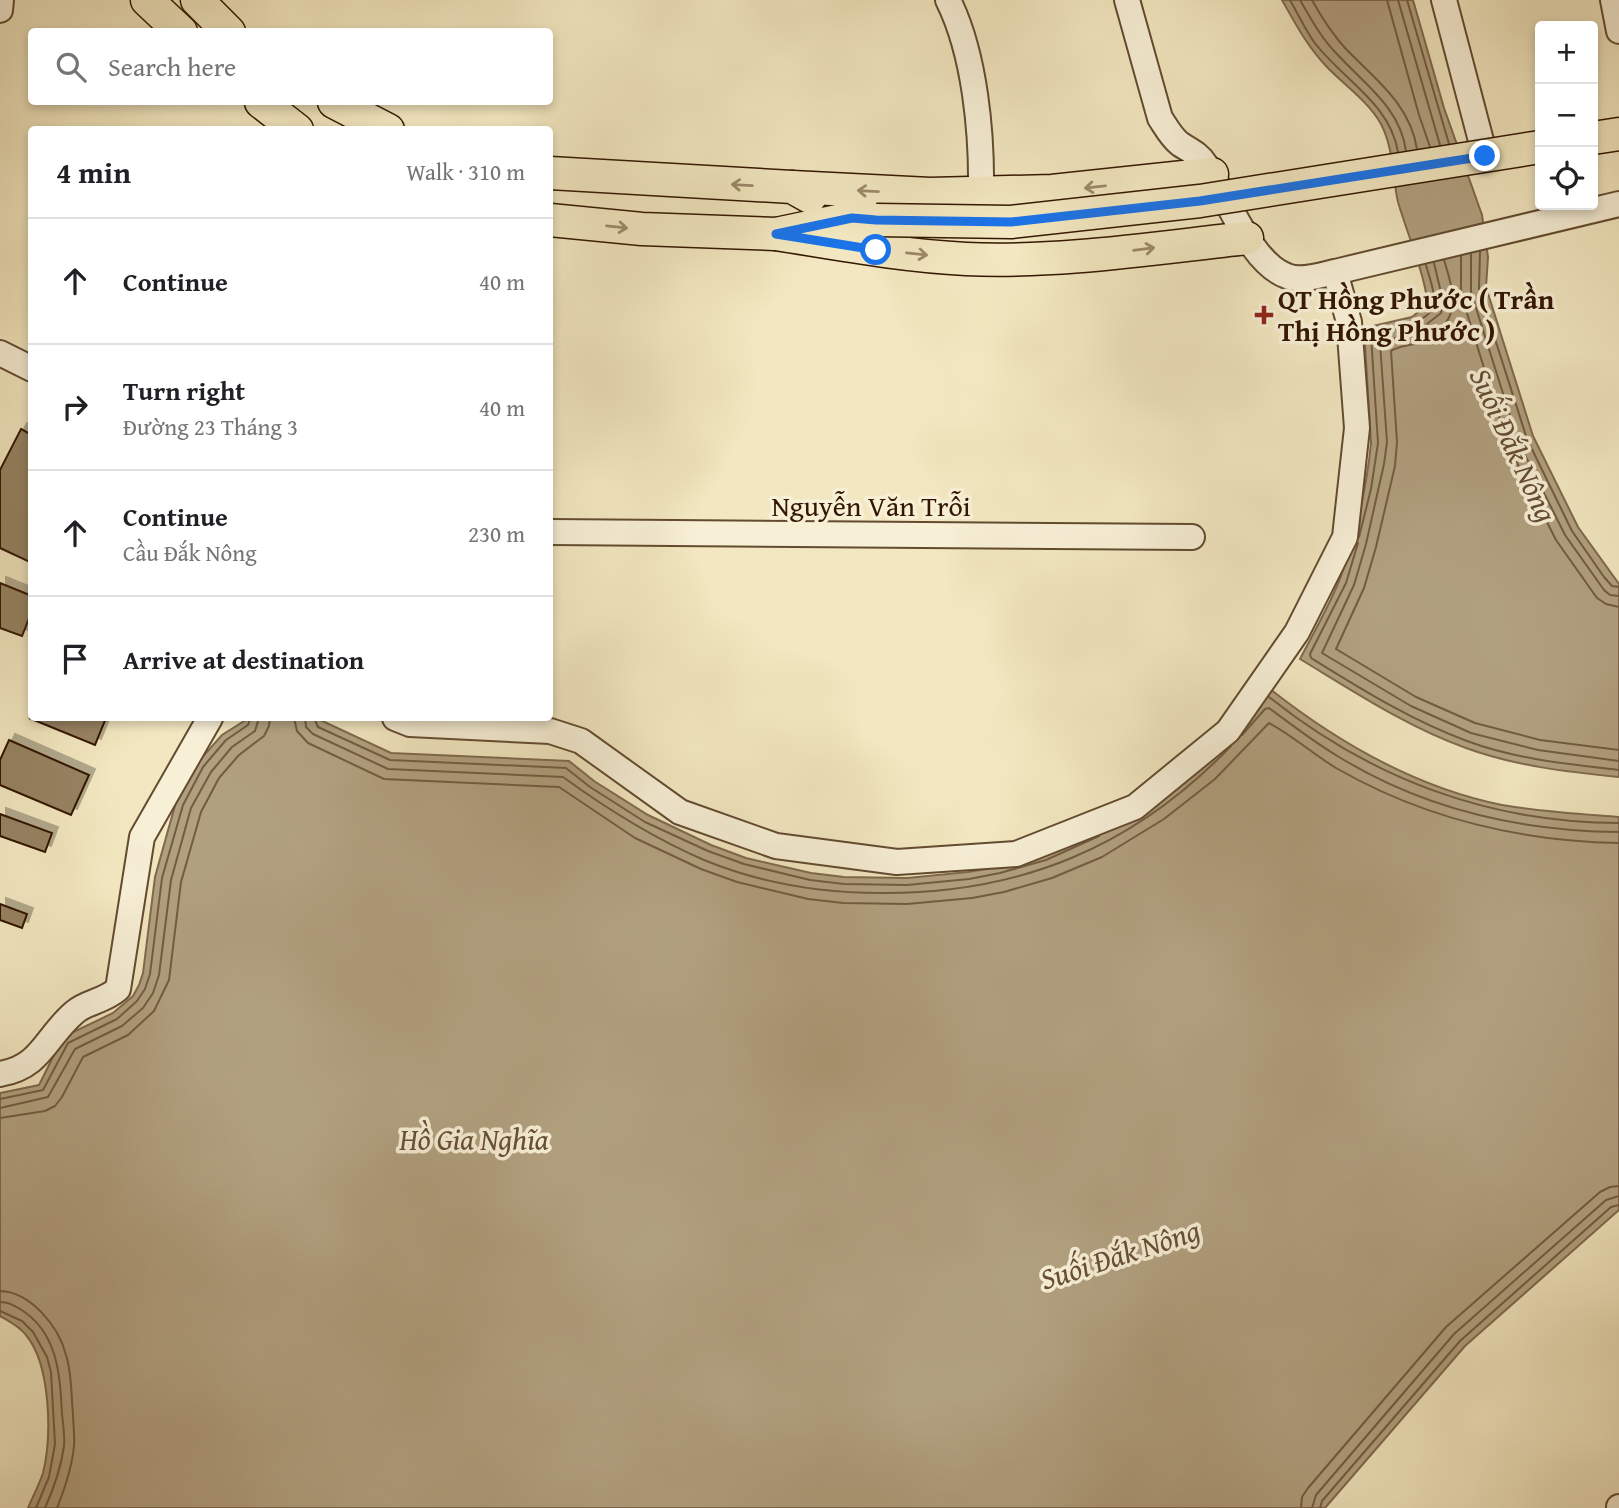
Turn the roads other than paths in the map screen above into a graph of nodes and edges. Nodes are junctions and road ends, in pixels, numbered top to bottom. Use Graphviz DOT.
graph roads {
  1 [pos="1,0"];
  2 [pos="147,0"];
  3 [pos="197,0"];
  4 [pos="948,0"];
  5 [pos="1127,0"];
  6 [pos="1444,0"];
  7 [pos="1612,0"];
  8 [pos="0,10"];
  9 [pos="177,28"];
  10 [pos="225,28"];
  11 [pos="1619,31"];
  12 [pos="265,105"];
  13 [pos="340,105"];
  14 [pos="292,126"];
  15 [pos="380,126"];
  16 [pos="1619,134"];
  17 [pos="1598,137"];
  18 [pos="1535,148"];
  19 [pos="1485,156"];
  20 [pos="553,173"];
  21 [pos="1212,174"];
  22 [pos="792,187"];
  23 [pos="981,193"];
  24 [pos="1619,204"];
  25 [pos="864,219"];
  26 [pos="553,220"];
  27 [pos="776,234"];
  28 [pos="1247,238"];
  29 [pos="1335,272"];
  30 [pos="0,353"];
  31 [pos="28,367"];
  32 [pos="553,532"];
  33 [pos="1192,537"];
  34 [pos="208,721"];
  35 [pos="403,721"];
  36 [pos="0,1074"];
  1 -- 8 [label="street"];
  2 -- 9 [label="main road"];
  3 -- 10 [label="main road"];
  4 -- 23 [label="street"];
  5 -- 21 [label="street"];
  6 -- 19 [label="street"];
  7 -- 11 [label="street"];
  12 -- 14 [label="main road"];
  13 -- 15 [label="main road"];
  16 -- 17 [label="main road"];
  18 -- 19 [label="main road, bridge"];
  19 -- 25 [label="main road, bridge"];
  22 -- 20 [label="main road, one-way"];
  21 -- 23 [label="main road, one-way"];
  21 -- 28 [label="street"];
  23 -- 22 [label="main road, one-way"];
  22 -- 25 [label="main road"];
  24 -- 29 [label="street"];
  25 -- 27 [label="main road"];
  26 -- 27 [label="main road, one-way"];
  27 -- 28 [label="main road, one-way"];
  28 -- 29 [label="street"];
  29 -- 35 [label="street"];
  30 -- 31 [label="street"];
  32 -- 33 [label="street, Nguyễn Văn Trỗi"];
  34 -- 36 [label="street"];
}
